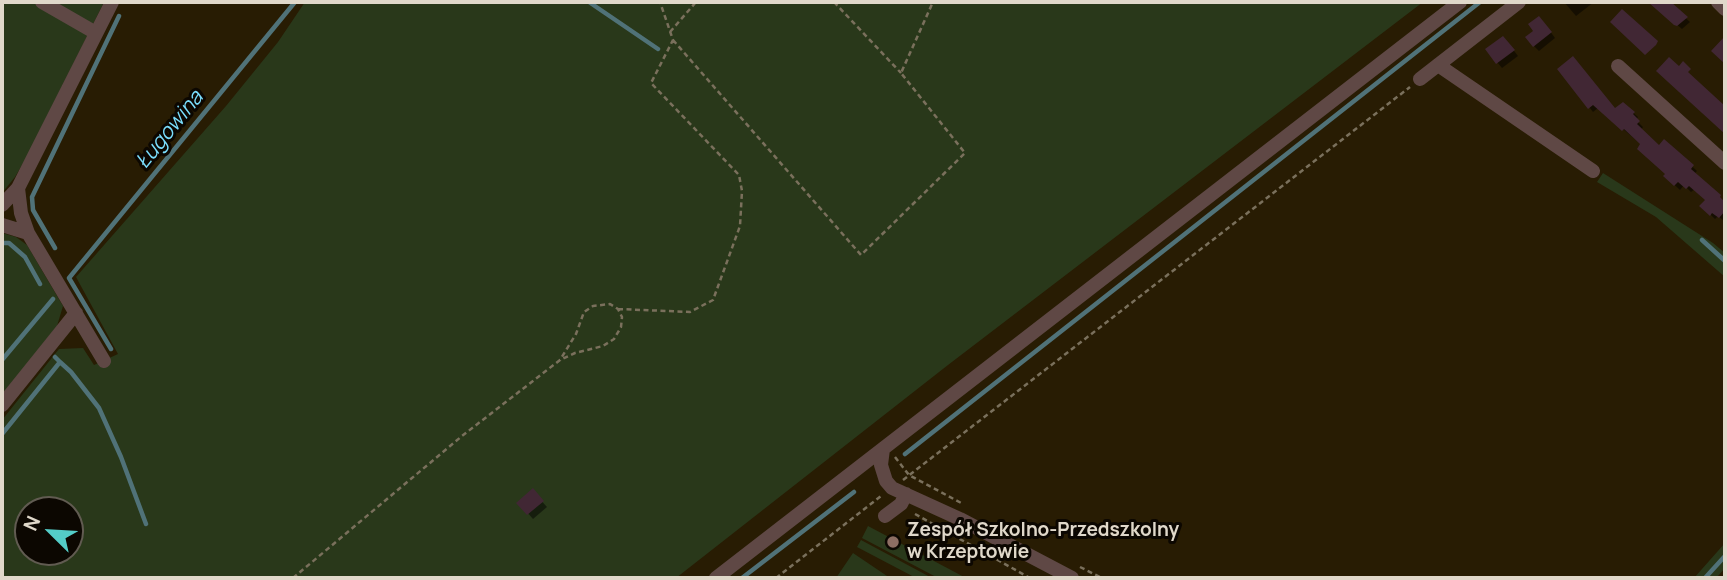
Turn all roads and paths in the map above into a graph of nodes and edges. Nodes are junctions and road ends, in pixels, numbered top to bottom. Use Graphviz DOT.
graph roads {
  1 [pos="42,2"];
  2 [pos="112,2"];
  3 [pos="660,2"];
  4 [pos="696,2"];
  5 [pos="834,2"];
  6 [pos="933,2"];
  7 [pos="1460,2"];
  8 [pos="1519,2"];
  9 [pos="1717,2"];
  10 [pos="1725,9"];
  11 [pos="670,32"];
  12 [pos="96,33"];
  13 [pos="673,40"];
  14 [pos="1438,65"];
  15 [pos="1618,66"];
  16 [pos="901,73"];
  17 [pos="1420,79"];
  18 [pos="1725,163"];
  19 [pos="1593,171"];
  20 [pos="18,188"];
  21 [pos="2,205"];
  22 [pos="2,225"];
  23 [pos="28,233"];
  24 [pos="618,309"];
  25 [pos="76,313"];
  26 [pos="560,360"];
  27 [pos="104,361"];
  28 [pos="2,405"];
  29 [pos="885,448"];
  30 [pos="851,474"];
  31 [pos="909,475"];
  32 [pos="895,491"];
  33 [pos="880,497"];
  34 [pos="969,507"];
  35 [pos="885,516"];
  36 [pos="1075,572"];
  37 [pos="293,578"];
  38 [pos="716,578"];
  39 [pos="776,578"];
  40 [pos="1030,578"];
  41 [pos="1102,578"];
  1 -- 12 [label="street"];
  2 -- 12 [label="street"];
  3 -- 11 [label="path"];
  4 -- 11 [label="path"];
  5 -- 16 [label="path"];
  6 -- 16 [label="path"];
  7 -- 29 [label="street"];
  8 -- 14 [label="street"];
  9 -- 10 [label="street"];
  11 -- 13 [label="path"];
  12 -- 20 [label="street"];
  13 -- 16 [label="path"];
  13 -- 24 [label="path"];
  14 -- 17 [label="street"];
  14 -- 19 [label="street"];
  15 -- 18 [label="street"];
  17 -- 31 [label="path"];
  20 -- 21 [label="street"];
  20 -- 23 [label="street"];
  22 -- 23 [label="street"];
  23 -- 25 [label="street"];
  24 -- 26 [label="path"];
  24 -- 26 [label="path"];
  25 -- 27 [label="street"];
  25 -- 28 [label="street"];
  26 -- 37 [label="path"];
  29 -- 30 [label="street"];
  29 -- 31 [label="path"];
  29 -- 32 [label="street"];
  30 -- 32 [label="street"];
  30 -- 38 [label="street"];
  31 -- 32 [label="path"];
  31 -- 34 [label="path"];
  32 -- 33 [label="path"];
  32 -- 33 [label="path"];
  32 -- 35 [label="street"];
  32 -- 36 [label="street"];
  32 -- 40 [label="path"];
  33 -- 39 [label="path"];
  36 -- 41 [label="path"];
}
